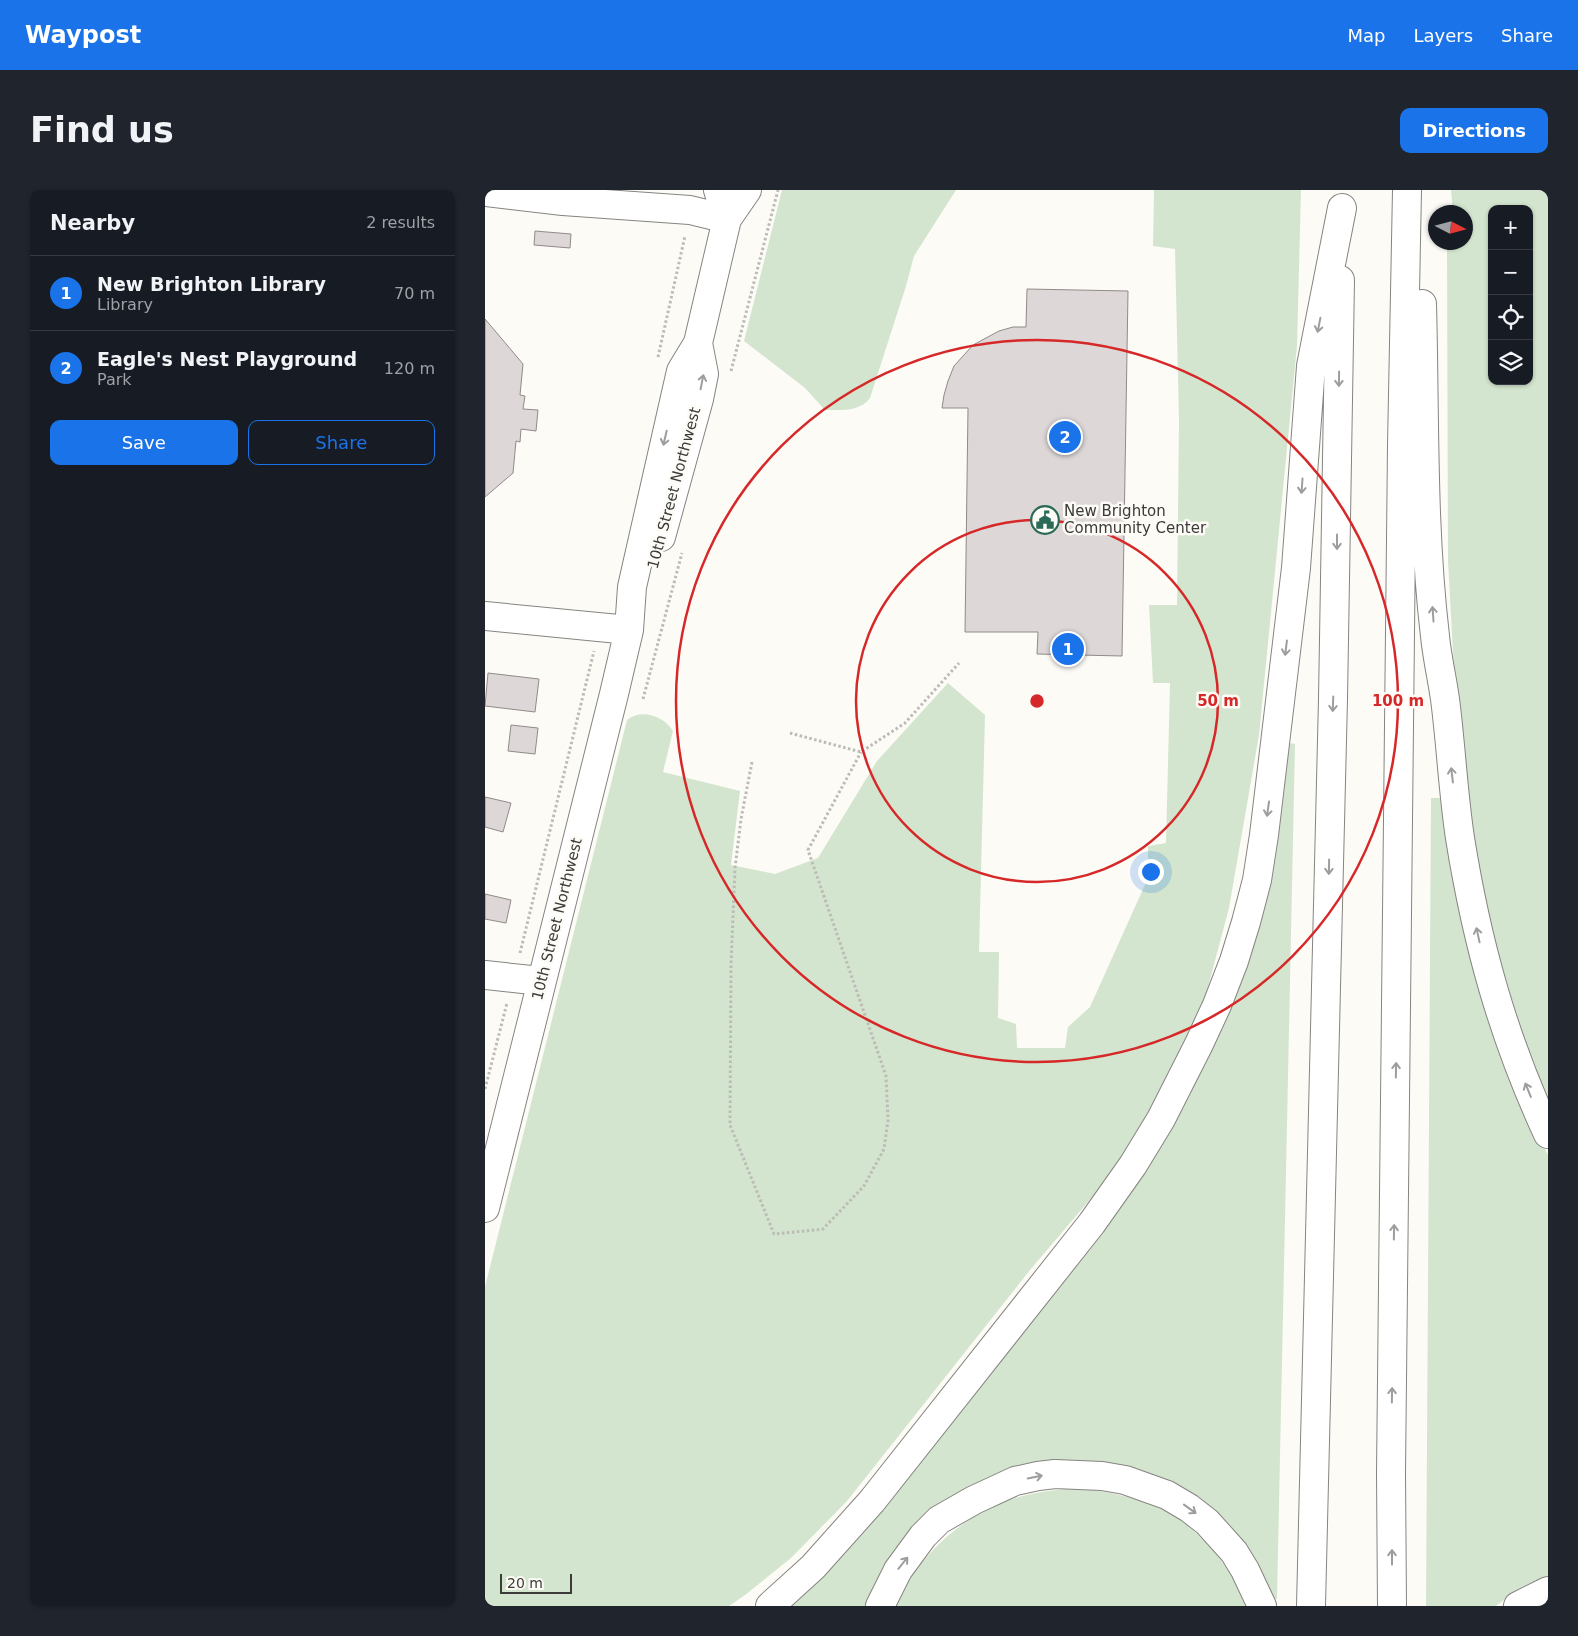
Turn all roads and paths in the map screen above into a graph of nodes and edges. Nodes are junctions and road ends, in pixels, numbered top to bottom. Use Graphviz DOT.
graph roads {
  1 [pos="718,190"];
  2 [pos="747,190"];
  3 [pos="777,190"];
  4 [pos="1407,190"];
  5 [pos="1419,190"];
  6 [pos="485,192"];
  7 [pos="563,195"];
  8 [pos="1342,199"];
  9 [pos="727,219"];
  10 [pos="685,235"];
  11 [pos="660,348"];
  12 [pos="730,373"];
  13 [pos="485,616"];
  14 [pos="629,630"];
  15 [pos="594,651"];
  16 [pos="959,662"];
  17 [pos="790,733"];
  18 [pos="861,752"];
  19 [pos="752,762"];
  20 [pos="521,950"];
  21 [pos="485,975"];
  22 [pos="541,981"];
  23 [pos="506,1007"];
  24 [pos="485,1090"];
  25 [pos="1548,1134"];
  26 [pos="485,1208"];
  27 [pos="1548,1591"];
  28 [pos="769,1606"];
  29 [pos="880,1606"];
  30 [pos="1262,1606"];
  31 [pos="1311,1606"];
  32 [pos="1392,1606"];
  33 [pos="1518,1606"];
  1 -- 9 [label="main road"];
  2 -- 9 [label="main road, 10th Street Northwest"];
  3 -- 12 [label="path"];
  32 -- 4 [label="main road, one-way"];
  25 -- 5 [label="main road, one-way"];
  6 -- 7 [label="main road"];
  7 -- 9 [label="main road"];
  8 -- 28 [label="main road, one-way"];
  8 -- 31 [label="main road, one-way"];
  9 -- 14 [label="main road, 10th Street Northwest"];
  10 -- 11 [label="path"];
  13 -- 14 [label="main road"];
  14 -- 22 [label="main road, 10th Street Northwest"];
  15 -- 20 [label="path"];
  16 -- 18 [label="path"];
  17 -- 18 [label="path"];
  18 -- 19 [label="path"];
  21 -- 22 [label="main road"];
  22 -- 26 [label="main road, 10th Street Northwest"];
  23 -- 24 [label="path"];
  27 -- 33 [label="main road"];
  29 -- 30 [label="main road, one-way"];
}
